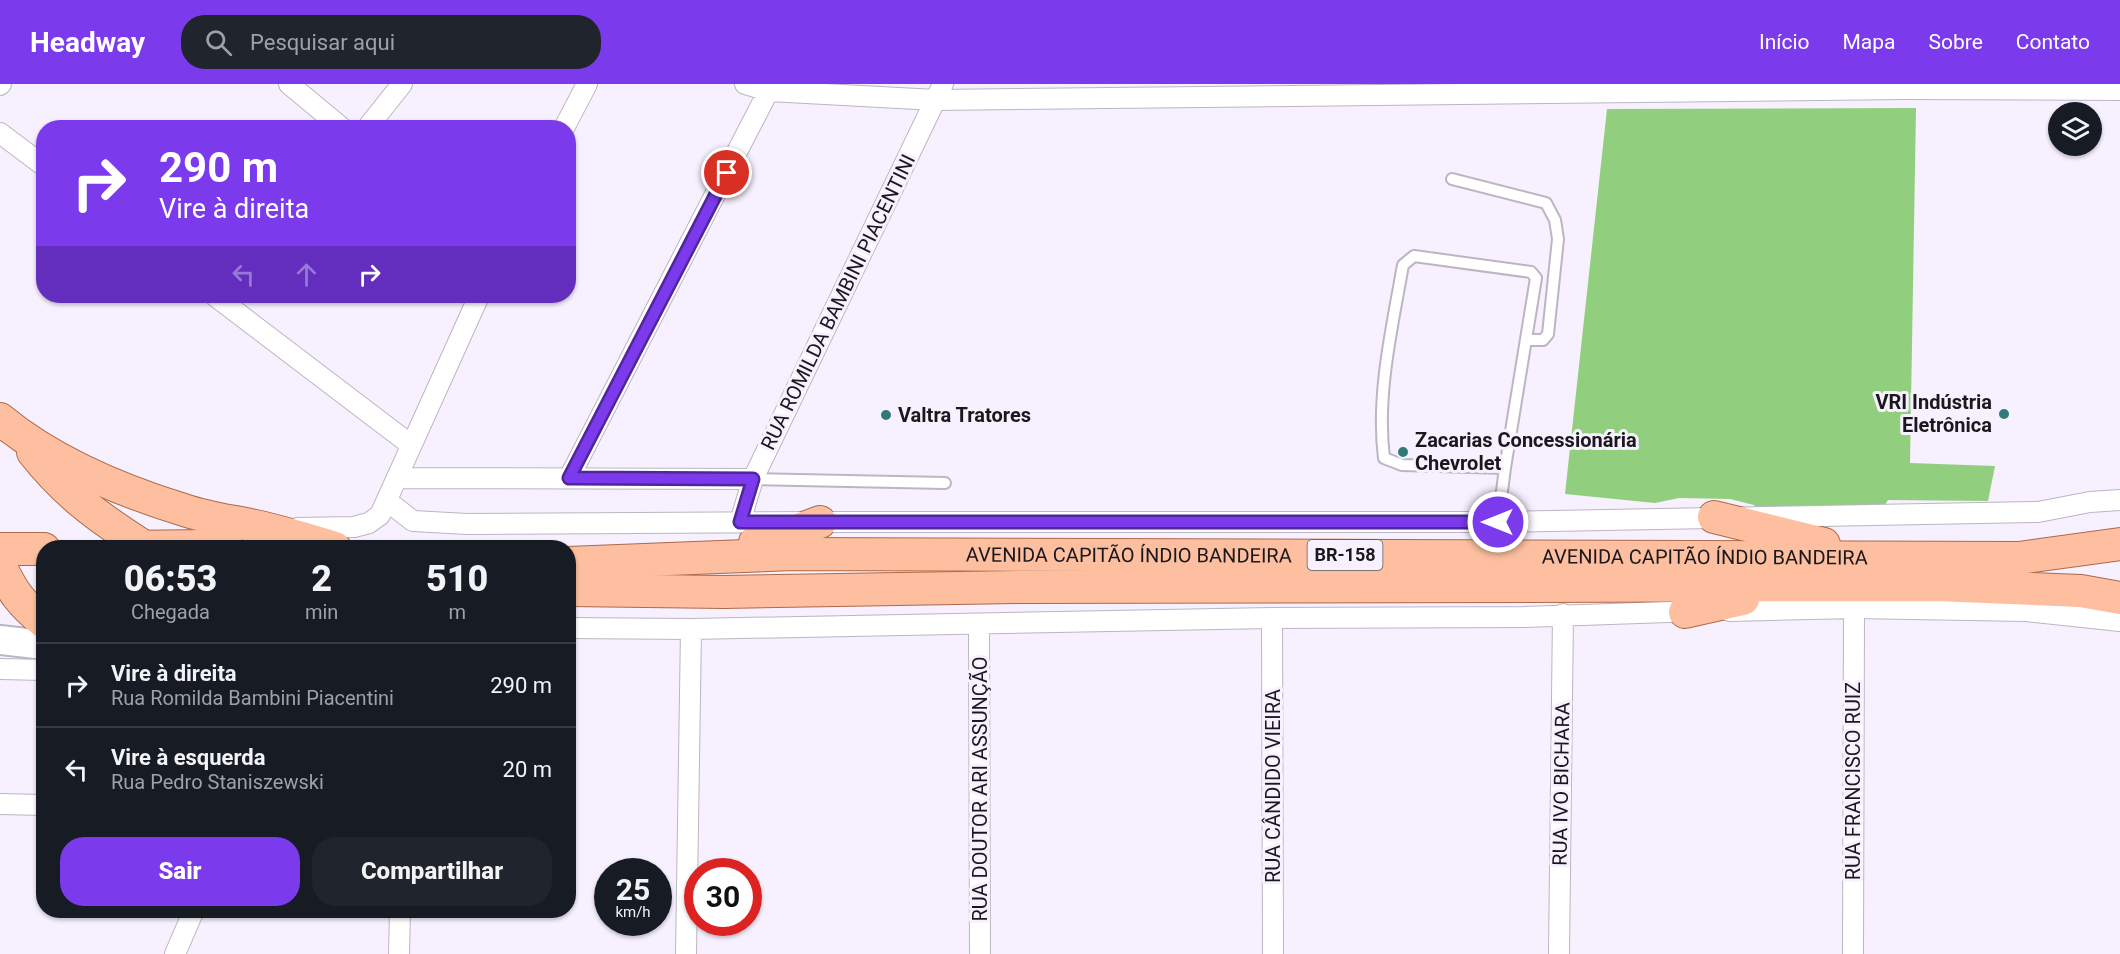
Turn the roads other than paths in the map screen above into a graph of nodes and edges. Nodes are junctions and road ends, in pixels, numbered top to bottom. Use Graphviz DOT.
graph roads {
  1 [pos="288,84"];
  2 [pos="402,84"];
  3 [pos="587,84"];
  4 [pos="745,84"];
  5 [pos="770,88"];
  6 [pos="2120,90"];
  7 [pos="939,92"];
  8 [pos="332,120"];
  9 [pos="373,120"];
  10 [pos="568,120"];
  11 [pos="0,132"];
  12 [pos="36,160"];
  13 [pos="1452,179"];
  14 [pos="223,303"];
  15 [pos="476,303"];
  16 [pos="1526,340"];
  17 [pos="10,427"];
  18 [pos="411,445"];
  19 [pos="1505,468"];
  20 [pos="397,478"];
  21 [pos="569,478"];
  22 [pos="753,479"];
  23 [pos="945,483"];
  24 [pos="2120,500"];
  25 [pos="387,501"];
  26 [pos="1714,517"];
  27 [pos="740,522"];
  28 [pos="820,522"];
  29 [pos="1498,522"];
  30 [pos="267,529"];
  31 [pos="123,540"];
  32 [pos="306,540"];
  33 [pos="2120,544"];
  34 [pos="0,549"];
  35 [pos="36,549"];
  36 [pos="1881,557"];
  37 [pos="655,560"];
  38 [pos="576,563"];
  39 [pos="0,566"];
  40 [pos="1804,585"];
  41 [pos="576,590"];
  42 [pos="2120,598"];
  43 [pos="1854,608"];
  44 [pos="1685,612"];
  45 [pos="1563,614"];
  46 [pos="36,616"];
  47 [pos="1272,618"];
  48 [pos="2120,621"];
  49 [pos="979,624"];
  50 [pos="576,628"];
  51 [pos="691,629"];
  52 [pos="0,640"];
  53 [pos="36,644"];
  54 [pos="0,669"];
  55 [pos="36,670"];
  56 [pos="0,804"];
  57 [pos="36,805"];
  58 [pos="191,918"];
  59 [pos="400,918"];
  60 [pos="175,954"];
  61 [pos="399,954"];
  62 [pos="686,954"];
  63 [pos="980,954"];
  64 [pos="1273,954"];
  65 [pos="1559,954"];
  66 [pos="1853,954"];
  1 -- 8 [label="street"];
  2 -- 9 [label="street"];
  3 -- 10 [label="street"];
  4 -- 5 [label="street"];
  5 -- 7 [label="street"];
  5 -- 21 [label="street"];
  6 -- 7 [label="street"];
  7 -- 22 [label="street, RUA ROMILDA BAMBINI PIACENTINI"];
  11 -- 12 [label="street"];
  13 -- 16 [label="lane"];
  14 -- 18 [label="street"];
  15 -- 18 [label="street"];
  16 -- 19 [label="lane"];
  16 -- 19 [label="lane"];
  17 -- 30 [label="main road"];
  17 -- 31 [label="main road"];
  18 -- 20 [label="street"];
  19 -- 29 [label="lane"];
  20 -- 21 [label="street"];
  20 -- 25 [label="street"];
  21 -- 22 [label="street"];
  22 -- 23 [label="lane"];
  22 -- 27 [label="street, RUA ROMILDA BAMBINI PIACENTINI"];
  24 -- 26 [label="street"];
  25 -- 27 [label="street"];
  25 -- 30 [label="street"];
  26 -- 29 [label="street"];
  26 -- 36 [label="main road"];
  27 -- 28 [label="street"];
  28 -- 29 [label="street"];
  28 -- 37 [label="main road"];
  30 -- 32 [label="main road"];
  33 -- 36 [label="main road, AVENIDA CAPITÃO ÍNDIO BANDEIRA / BR-158"];
  34 -- 35 [label="main road"];
  36 -- 37 [label="main road, AVENIDA CAPITÃO ÍNDIO BANDEIRA / BR-158"];
  37 -- 38 [label="main road, AVENIDA CAPITÃO ÍNDIO BANDEIRA / BR-158"];
  39 -- 46 [label="main road"];
  40 -- 41 [label="main road, AVENIDA CAPITÃO ÍNDIO BANDEIRA"];
  40 -- 42 [label="main road, AVENIDA CAPITÃO ÍNDIO BANDEIRA"];
  40 -- 44 [label="main road"];
  43 -- 44 [label="street"];
  43 -- 48 [label="street"];
  43 -- 66 [label="street, RUA FRANCISCO RUIZ"];
  44 -- 45 [label="street"];
  45 -- 47 [label="street"];
  45 -- 65 [label="street, RUA IVO BICHARA"];
  47 -- 49 [label="street"];
  47 -- 64 [label="street, RUA CÂNDIDO VIEIRA"];
  49 -- 51 [label="street"];
  49 -- 63 [label="street, RUA DOUTOR ARI ASSUNÇÃO"];
  50 -- 51 [label="street"];
  51 -- 62 [label="street"];
  52 -- 53 [label="main road"];
  54 -- 55 [label="street"];
  56 -- 57 [label="street"];
  58 -- 60 [label="street"];
  59 -- 61 [label="street"];
}
